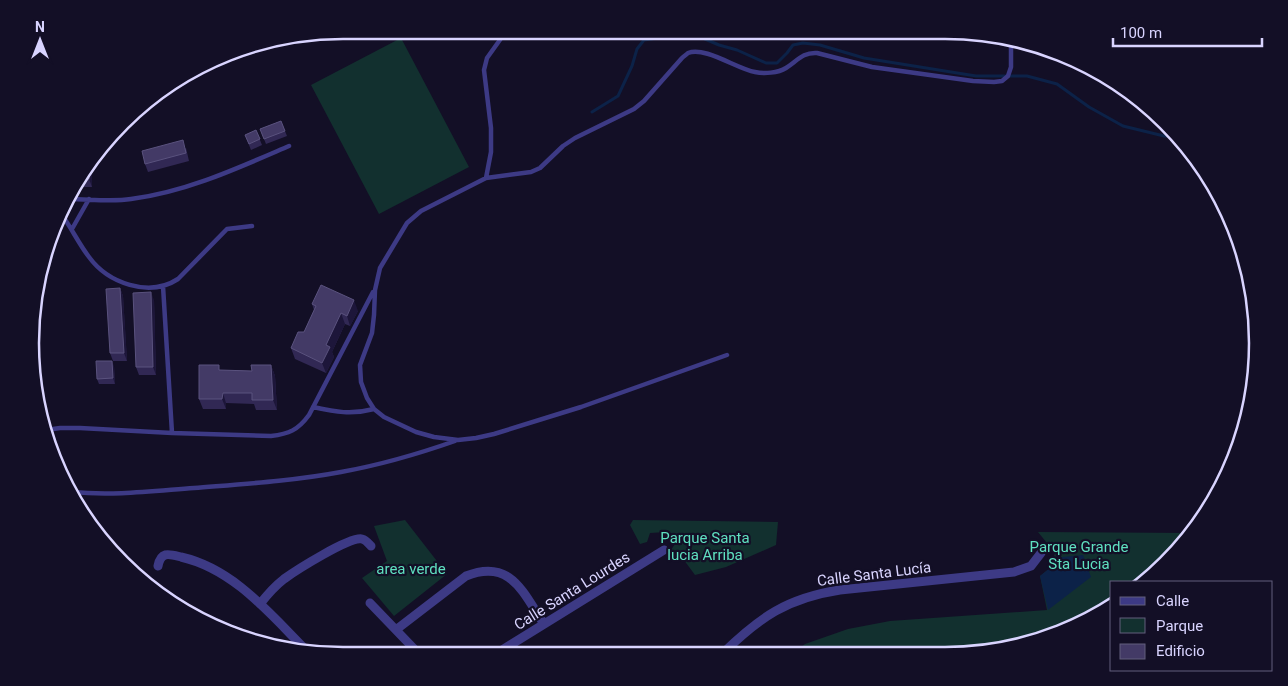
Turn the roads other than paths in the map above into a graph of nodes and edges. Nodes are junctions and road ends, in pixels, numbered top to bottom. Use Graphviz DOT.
graph roads {
  1 [pos="501,39"];
  2 [pos="1011,46"];
  3 [pos="289,146"];
  4 [pos="486,178"];
  5 [pos="75,199"];
  6 [pos="89,200"];
  7 [pos="65,219"];
  8 [pos="252,226"];
  9 [pos="72,229"];
  10 [pos="163,286"];
  11 [pos="375,290"];
  12 [pos="727,355"];
  13 [pos="313,407"];
  14 [pos="374,409"];
  15 [pos="51,429"];
  16 [pos="172,433"];
  17 [pos="458,440"];
  18 [pos="79,493"];
  19 [pos="371,546"];
  20 [pos="664,550"];
  21 [pos="1041,553"];
  22 [pos="158,566"];
  23 [pos="370,603"];
  24 [pos="260,604"];
  25 [pos="544,624"];
  26 [pos="397,629"];
  27 [pos="300,644"];
  28 [pos="413,647"];
  29 [pos="507,647"];
  30 [pos="729,647"];
  1 -- 4 [label="lane"];
  2 -- 4 [label="lane"];
  3 -- 6 [label="lane"];
  4 -- 11 [label="lane"];
  5 -- 6 [label="lane"];
  6 -- 9 [label="lane"];
  7 -- 9 [label="lane"];
  8 -- 10 [label="lane"];
  9 -- 10 [label="lane"];
  10 -- 16 [label="lane"];
  11 -- 13 [label="lane"];
  11 -- 14 [label="lane"];
  12 -- 17 [label="lane"];
  13 -- 14 [label="lane"];
  13 -- 16 [label="lane"];
  14 -- 17 [label="lane"];
  15 -- 16 [label="lane"];
  17 -- 18 [label="lane"];
  19 -- 24 [label="street"];
  20 -- 25 [label="street, Calle Santa Lourdes"];
  21 -- 30 [label="street, Calle Santa Lucía"];
  22 -- 24 [label="street"];
  23 -- 26 [label="street"];
  24 -- 27 [label="street"];
  25 -- 26 [label="street"];
  25 -- 29 [label="street, Calle Santa Lourdes"];
  26 -- 28 [label="street"];
}
